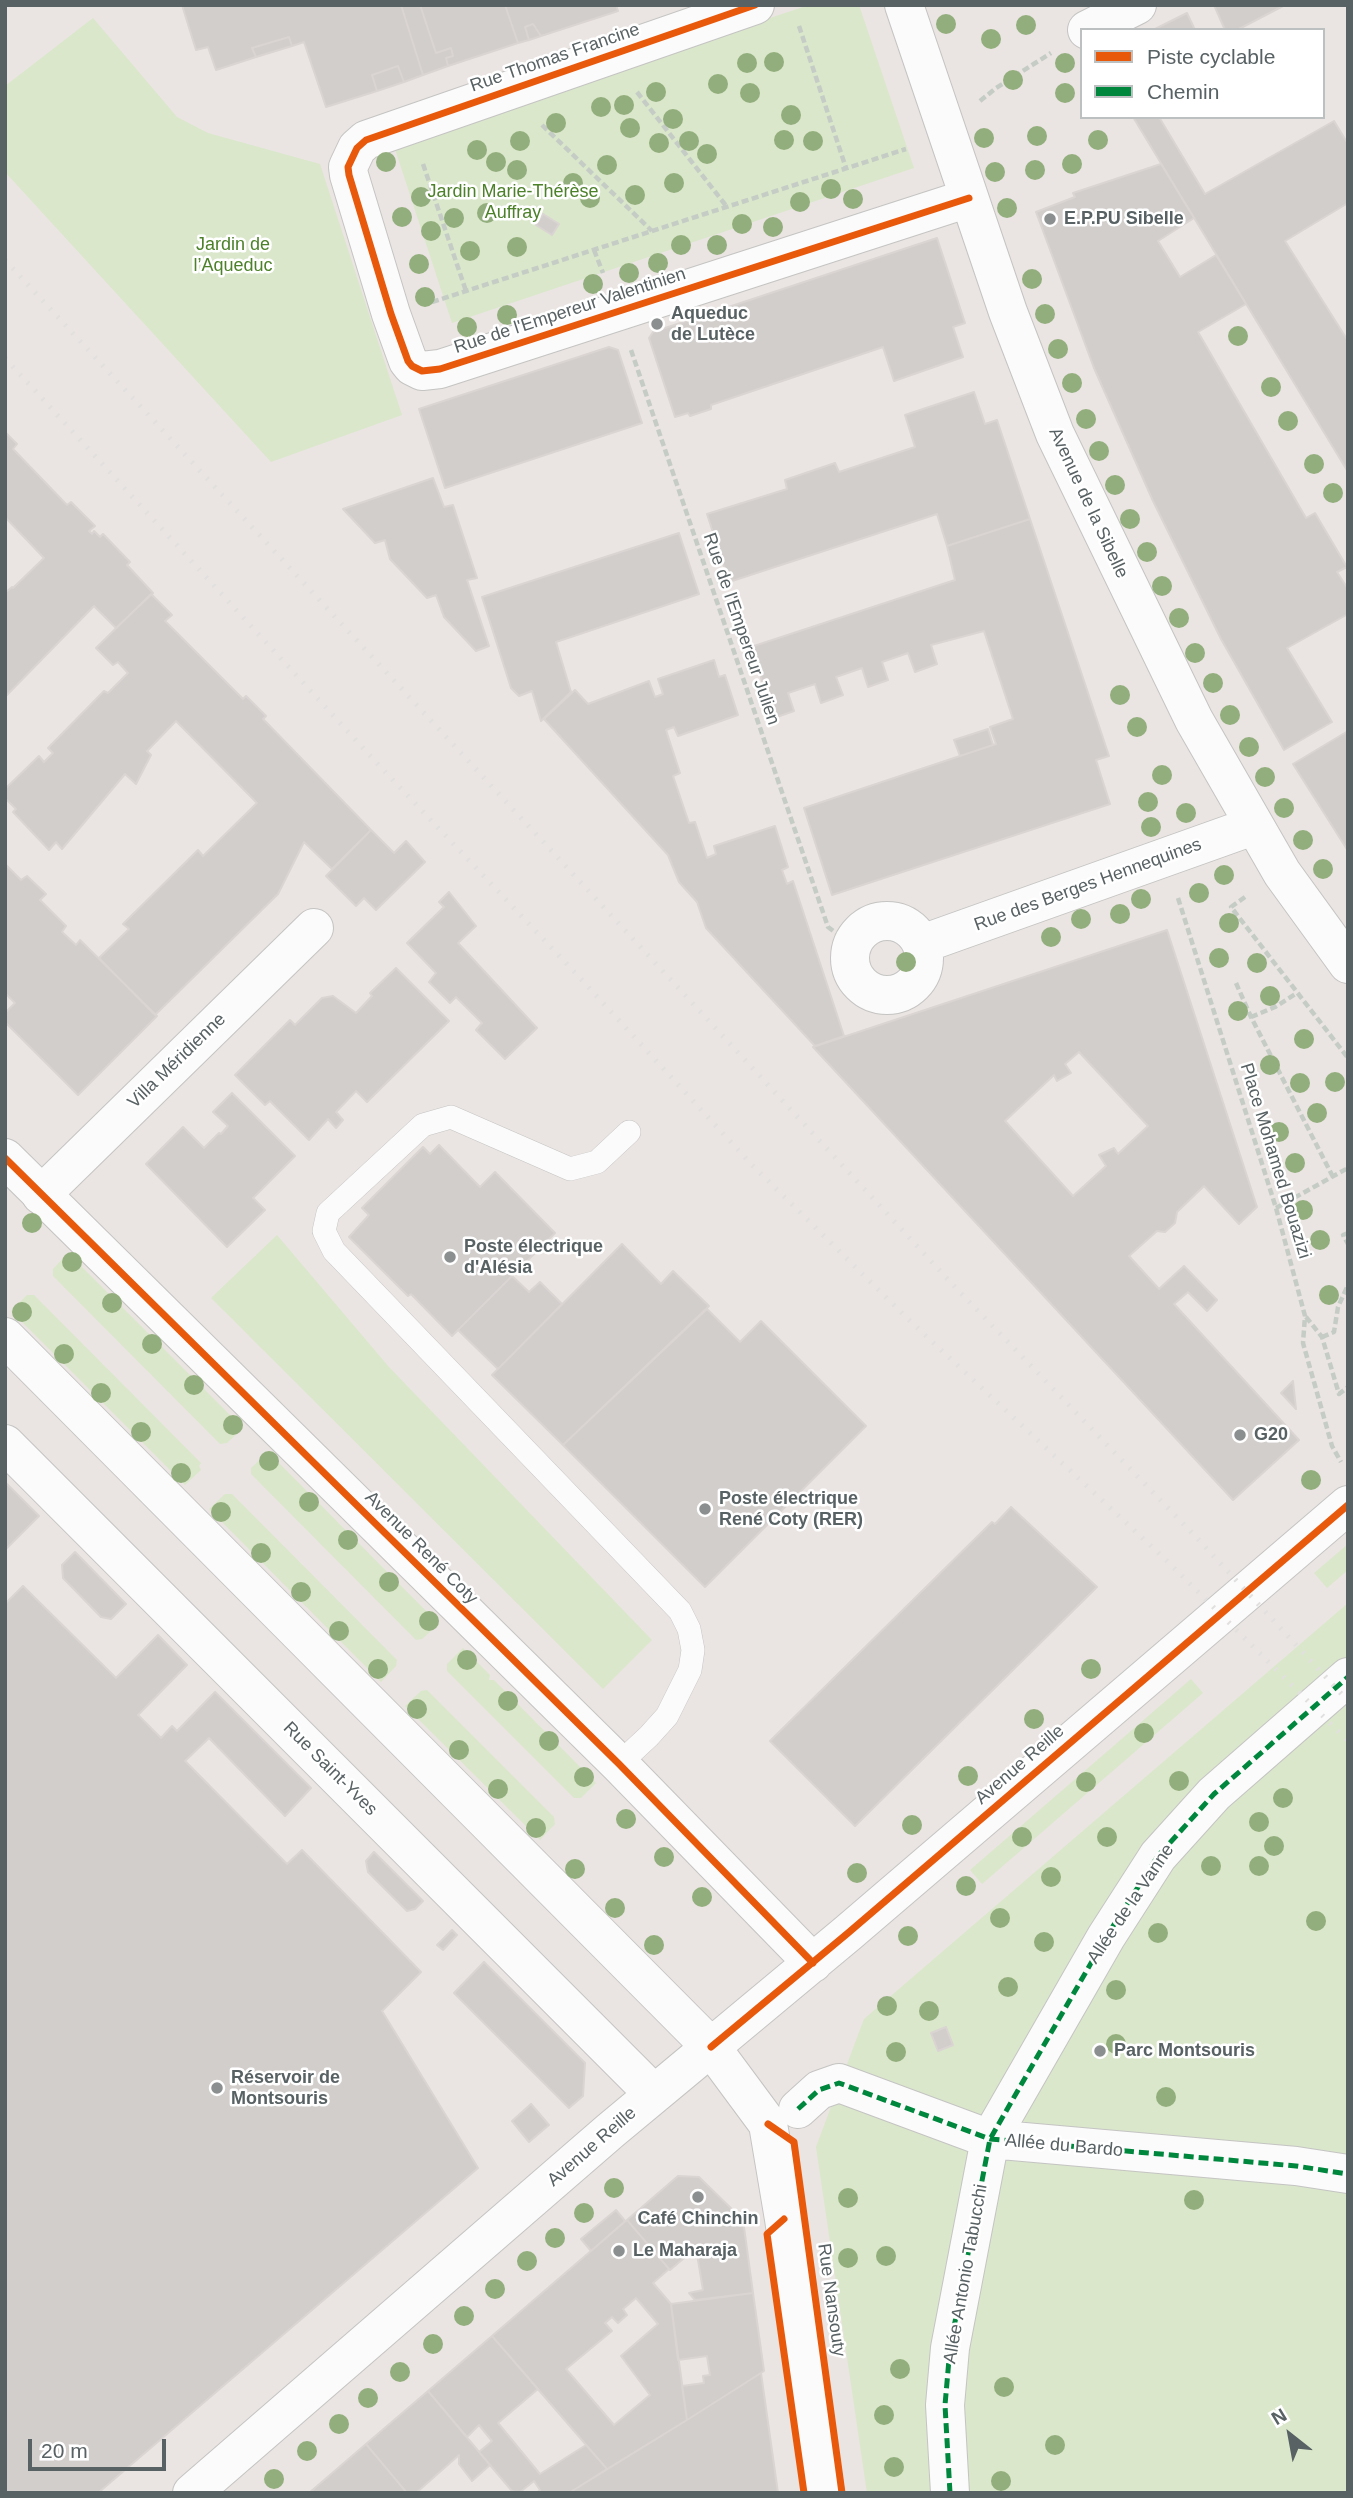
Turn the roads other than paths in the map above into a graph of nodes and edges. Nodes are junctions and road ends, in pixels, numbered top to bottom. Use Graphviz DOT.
graph roads {
  1 [pos="755,5"];
  2 [pos="904,5"];
  3 [pos="1137,5"];
  4 [pos="1093,28"];
  5 [pos="366,140"];
  6 [pos="969,198"];
  7 [pos="1253,826"];
  8 [pos="314,928"];
  9 [pos="922,944"];
  10 [pos="1348,964"];
  11 [pos="629,1132"];
  12 [pos="5,1158"];
  13 [pos="41,1195"];
  14 [pos="5,1337"];
  15 [pos="5,1444"];
  16 [pos="1348,1505"];
  17 [pos="1348,1678"];
  18 [pos="619,1764"];
  19 [pos="813,1963"];
  20 [pos="711,2047"];
  21 [pos="654,2094"];
  22 [pos="798,2109"];
  23 [pos="990,2139"];
  24 [pos="1348,2174"];
  25 [pos="192,2493"];
  26 [pos="825,2493"];
  27 [pos="950,2493"];
  1 -- 5 [label="street, Rue Thomas Francine"];
  2 -- 6 [label="street, Avenue de la Sibelle"];
  3 -- 4 [label="street"];
  5 -- 6 [label="street, Rue de l'Empereur Valentinien"];
  6 -- 7 [label="street, Avenue de la Sibelle"];
  7 -- 9 [label="street, Rue des Berges Hennequines"];
  7 -- 10 [label="street, Avenue de la Sibelle"];
  8 -- 13 [label="street, Villa Méridienne"];
  9 -- 9 [label="street"];
  11 -- 18 [label="lane"];
  12 -- 13 [label="street, Avenue René Coty"];
  13 -- 18 [label="street, Avenue René Coty"];
  14 -- 20 [label="street"];
  15 -- 21 [label="street, Rue Saint-Yves"];
  16 -- 19 [label="street, Avenue Reille"];
  17 -- 23 [label="street, Allée de la Vanne"];
  18 -- 19 [label="street, Avenue René Coty"];
  19 -- 20 [label="street, Avenue Reille"];
  20 -- 21 [label="street, Avenue Reille"];
  20 -- 26 [label="street, Rue Nansouty"];
  21 -- 25 [label="street, Avenue Reille"];
  22 -- 23 [label="street, Allée du Bardo"];
  23 -- 24 [label="street, Allée du Bardo"];
  23 -- 27 [label="street, Allée Antonio Tabucchi"];
}
